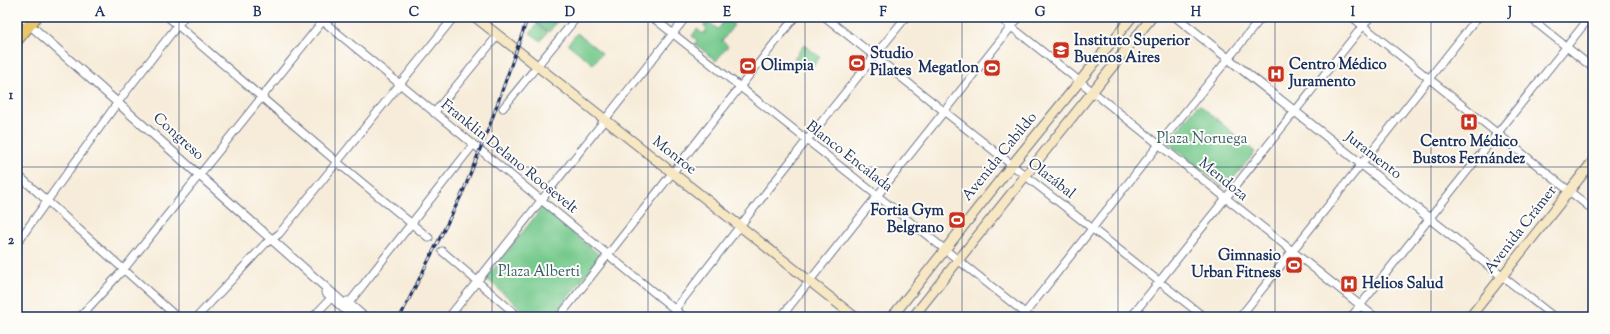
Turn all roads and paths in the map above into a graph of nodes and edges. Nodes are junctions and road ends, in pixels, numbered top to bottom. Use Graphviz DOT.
graph roads {
  1 [pos="21,17"];
  2 [pos="168,17"];
  3 [pos="184,17"];
  4 [pos="454,17"];
  5 [pos="475,17"];
  6 [pos="577,17"];
  7 [pos="652,17"];
  8 [pos="686,17"];
  9 [pos="795,17"];
  10 [pos="825,17"];
  11 [pos="906,17"];
  12 [pos="999,17"];
  13 [pos="1019,17"];
  14 [pos="1132,17"];
  15 [pos="1152,17"];
  16 [pos="1176,17"];
  17 [pos="1262,17"];
  18 [pos="1352,17"];
  19 [pos="1370,17"];
  20 [pos="1478,17"];
  21 [pos="1529,17"];
  22 [pos="1590,17"];
  23 [pos="322,18"];
  24 [pos="33,21"];
  25 [pos="178,25"];
  26 [pos="1363,26"];
  27 [pos="1011,27"];
  28 [pos="673,34"];
  29 [pos="498,35"];
  30 [pos="17,40"];
  31 [pos="1566,47"];
  32 [pos="875,56"];
  33 [pos="1228,60"];
  34 [pos="538,66"];
  35 [pos="1593,68"];
  36 [pos="1430,78"];
  37 [pos="1080,81"];
  38 [pos="399,84"];
  39 [pos="739,87"];
  40 [pos="1093,91"];
  41 [pos="262,97"];
  42 [pos="118,102"];
  43 [pos="503,108"];
  44 [pos="944,111"];
  45 [pos="1295,112"];
  46 [pos="434,114"];
  47 [pos="605,119"];
  48 [pos="1497,133"];
  49 [pos="807,140"];
  50 [pos="473,145"];
  51 [pos="1159,145"];
  52 [pos="1593,161"];
  53 [pos="337,162"];
  54 [pos="1012,165"];
  55 [pos="1362,165"];
  56 [pos="672,172"];
  57 [pos="17,174"];
  58 [pos="199,174"];
  59 [pos="1024,176"];
  60 [pos="1570,191"];
  61 [pos="877,195"];
  62 [pos="1226,198"];
  63 [pos="46,200"];
  64 [pos="541,201"];
  65 [pos="1593,210"];
  66 [pos="1429,219"];
  67 [pos="411,224"];
  68 [pos="740,226"];
  69 [pos="1092,228"];
  70 [pos="429,238"];
  71 [pos="272,239"];
  72 [pos="17,242"];
  73 [pos="945,249"];
  74 [pos="442,251"];
  75 [pos="1293,252"];
  76 [pos="608,255"];
  77 [pos="958,259"];
  78 [pos="124,269"];
  79 [pos="307,270"];
  80 [pos="1502,276"];
  81 [pos="477,281"];
  82 [pos="810,281"];
  83 [pos="1159,282"];
  84 [pos="331,298"];
  85 [pos="349,303"];
  86 [pos="1360,305"];
  87 [pos="675,310"];
  88 [pos="1026,316"];
  89 [pos="80,317"];
  90 [pos="177,317"];
  91 [pos="197,317"];
  92 [pos="313,317"];
  93 [pos="352,317"];
  94 [pos="359,317"];
  95 [pos="365,317"];
  96 [pos="448,317"];
  97 [pos="519,317"];
  98 [pos="559,317"];
  99 [pos="669,317"];
  100 [pos="684,317"];
  101 [pos="781,317"];
  102 [pos="855,317"];
  103 [pos="892,317"];
  104 [pos="913,317"];
  105 [pos="1131,317"];
  106 [pos="1204,317"];
  107 [pos="1240,317"];
  108 [pos="1351,317"];
  109 [pos="1375,317"];
  110 [pos="1470,317"];
  111 [pos="1554,317"];
  1 -- 24 [label="street"];
  2 -- 25 [label="street"];
  3 -- 25 [label="street"];
  4 -- 38 [label="street"];
  5 -- 29 [label="main road, Monroe"];
  6 -- 34 [label="street"];
  7 -- 28 [label="street, Blanco Encalada"];
  8 -- 28 [label="street"];
  9 -- 39 [label="street"];
  10 -- 32 [label="street, Olazábal"];
  11 -- 32 [label="street"];
  12 -- 27 [label="street, Mendoza"];
  13 -- 27 [label="street"];
  14 -- 37 [label="main road, Avenida Cabildo"];
  15 -- 40 [label="main road, Avenida Cabildo"];
  16 -- 33 [label="street, Juramento"];
  17 -- 33 [label="street"];
  18 -- 26 [label="street"];
  19 -- 26 [label="street"];
  20 -- 36 [label="street"];
  21 -- 31 [label="street"];
  22 -- 31 [label="street"];
  23 -- 38 [label="street, Franklin Delano Roosevelt"];
  23 -- 41 [label="street"];
  24 -- 30 [label="main road"];
  24 -- 42 [label="street, Congreso"];
  25 -- 41 [label="street"];
  25 -- 42 [label="street"];
  26 -- 36 [label="street"];
  26 -- 45 [label="street"];
  27 -- 37 [label="street, Mendoza"];
  27 -- 44 [label="street"];
  28 -- 39 [label="street, Blanco Encalada"];
  28 -- 47 [label="street"];
  29 -- 34 [label="main road, Monroe"];
  29 -- 46 [label="street"];
  31 -- 35 [label="street"];
  31 -- 48 [label="street"];
  32 -- 44 [label="street, Olazábal"];
  32 -- 49 [label="street"];
  33 -- 45 [label="street, Juramento"];
  33 -- 51 [label="street"];
  34 -- 43 [label="street"];
  34 -- 47 [label="main road, Monroe"];
  36 -- 48 [label="street"];
  36 -- 55 [label="street"];
  37 -- 40 [label="street, Mendoza"];
  37 -- 54 [label="main road, Avenida Cabildo"];
  38 -- 46 [label="street, Franklin Delano Roosevelt"];
  38 -- 53 [label="street"];
  39 -- 49 [label="street, Blanco Encalada"];
  39 -- 56 [label="street"];
  40 -- 51 [label="street, Mendoza"];
  40 -- 59 [label="main road, Avenida Cabildo"];
  41 -- 53 [label="street"];
  41 -- 58 [label="street"];
  42 -- 58 [label="street, Congreso"];
  42 -- 63 [label="street"];
  44 -- 54 [label="street, Olazábal"];
  44 -- 61 [label="street"];
  45 -- 55 [label="street, Juramento"];
  45 -- 62 [label="street"];
  46 -- 50 [label="street, Franklin Delano Roosevelt"];
  47 -- 56 [label="main road, Monroe"];
  47 -- 64 [label="street"];
  48 -- 60 [label="street"];
  48 -- 66 [label="street"];
  49 -- 61 [label="street, Blanco Encalada"];
  49 -- 68 [label="street"];
  50 -- 64 [label="street, Franklin Delano Roosevelt"];
  50 -- 67 [label="street"];
  51 -- 62 [label="street, Mendoza"];
  51 -- 69 [label="street"];
  52 -- 60 [label="main road, Avenida Crámer"];
  53 -- 67 [label="street"];
  53 -- 71 [label="street"];
  54 -- 59 [label="street, Olazábal"];
  54 -- 73 [label="main road, Avenida Cabildo"];
  55 -- 66 [label="street, Juramento"];
  55 -- 75 [label="street"];
  56 -- 68 [label="main road, Monroe"];
  56 -- 76 [label="street"];
  57 -- 63 [label="street"];
  58 -- 71 [label="street, Congreso"];
  58 -- 78 [label="street"];
  59 -- 69 [label="street, Olazábal"];
  59 -- 77 [label="main road, Avenida Cabildo"];
  60 -- 65 [label="street"];
  60 -- 80 [label="main road, Avenida Crámer"];
  61 -- 73 [label="street, Blanco Encalada"];
  61 -- 82 [label="street"];
  62 -- 75 [label="street, Mendoza"];
  62 -- 83 [label="street"];
  63 -- 72 [label="street"];
  63 -- 78 [label="street"];
  64 -- 76 [label="street, Franklin Delano Roosevelt"];
  64 -- 81 [label="street"];
  66 -- 80 [label="street, Juramento"];
  66 -- 86 [label="street"];
  67 -- 70 [label="street"];
  67 -- 85 [label="street"];
  68 -- 82 [label="main road, Monroe"];
  68 -- 87 [label="street"];
  69 -- 83 [label="street, Olazábal"];
  69 -- 88 [label="street"];
  71 -- 79 [label="street, Congreso"];
  71 -- 91 [label="street"];
  73 -- 77 [label="street, Blanco Encalada"];
  73 -- 103 [label="main road, Avenida Cabildo"];
  74 -- 81 [label="street"];
  75 -- 86 [label="street, Mendoza"];
  75 -- 107 [label="street"];
  76 -- 87 [label="street, Franklin Delano Roosevelt"];
  76 -- 98 [label="street"];
  77 -- 88 [label="street, Blanco Encalada"];
  77 -- 104 [label="main road, Avenida Cabildo"];
  78 -- 89 [label="street"];
  78 -- 90 [label="street"];
  79 -- 84 [label="street, Congreso"];
  79 -- 85 [label="street, Congreso"];
  79 -- 94 [label="street, Congreso"];
  80 -- 110 [label="main road, Avenida Crámer"];
  80 -- 111 [label="street, Juramento"];
  81 -- 96 [label="street"];
  81 -- 97 [label="street"];
  82 -- 101 [label="street"];
  82 -- 102 [label="main road, Monroe"];
  83 -- 105 [label="street"];
  83 -- 106 [label="street, Olazábal"];
  84 -- 92 [label="street"];
  84 -- 93 [label="street, Congreso"];
  85 -- 95 [label="street, Congreso"];
  86 -- 108 [label="street"];
  86 -- 109 [label="street, Mendoza"];
  87 -- 99 [label="street"];
  87 -- 100 [label="street, Franklin Delano Roosevelt"];
}
